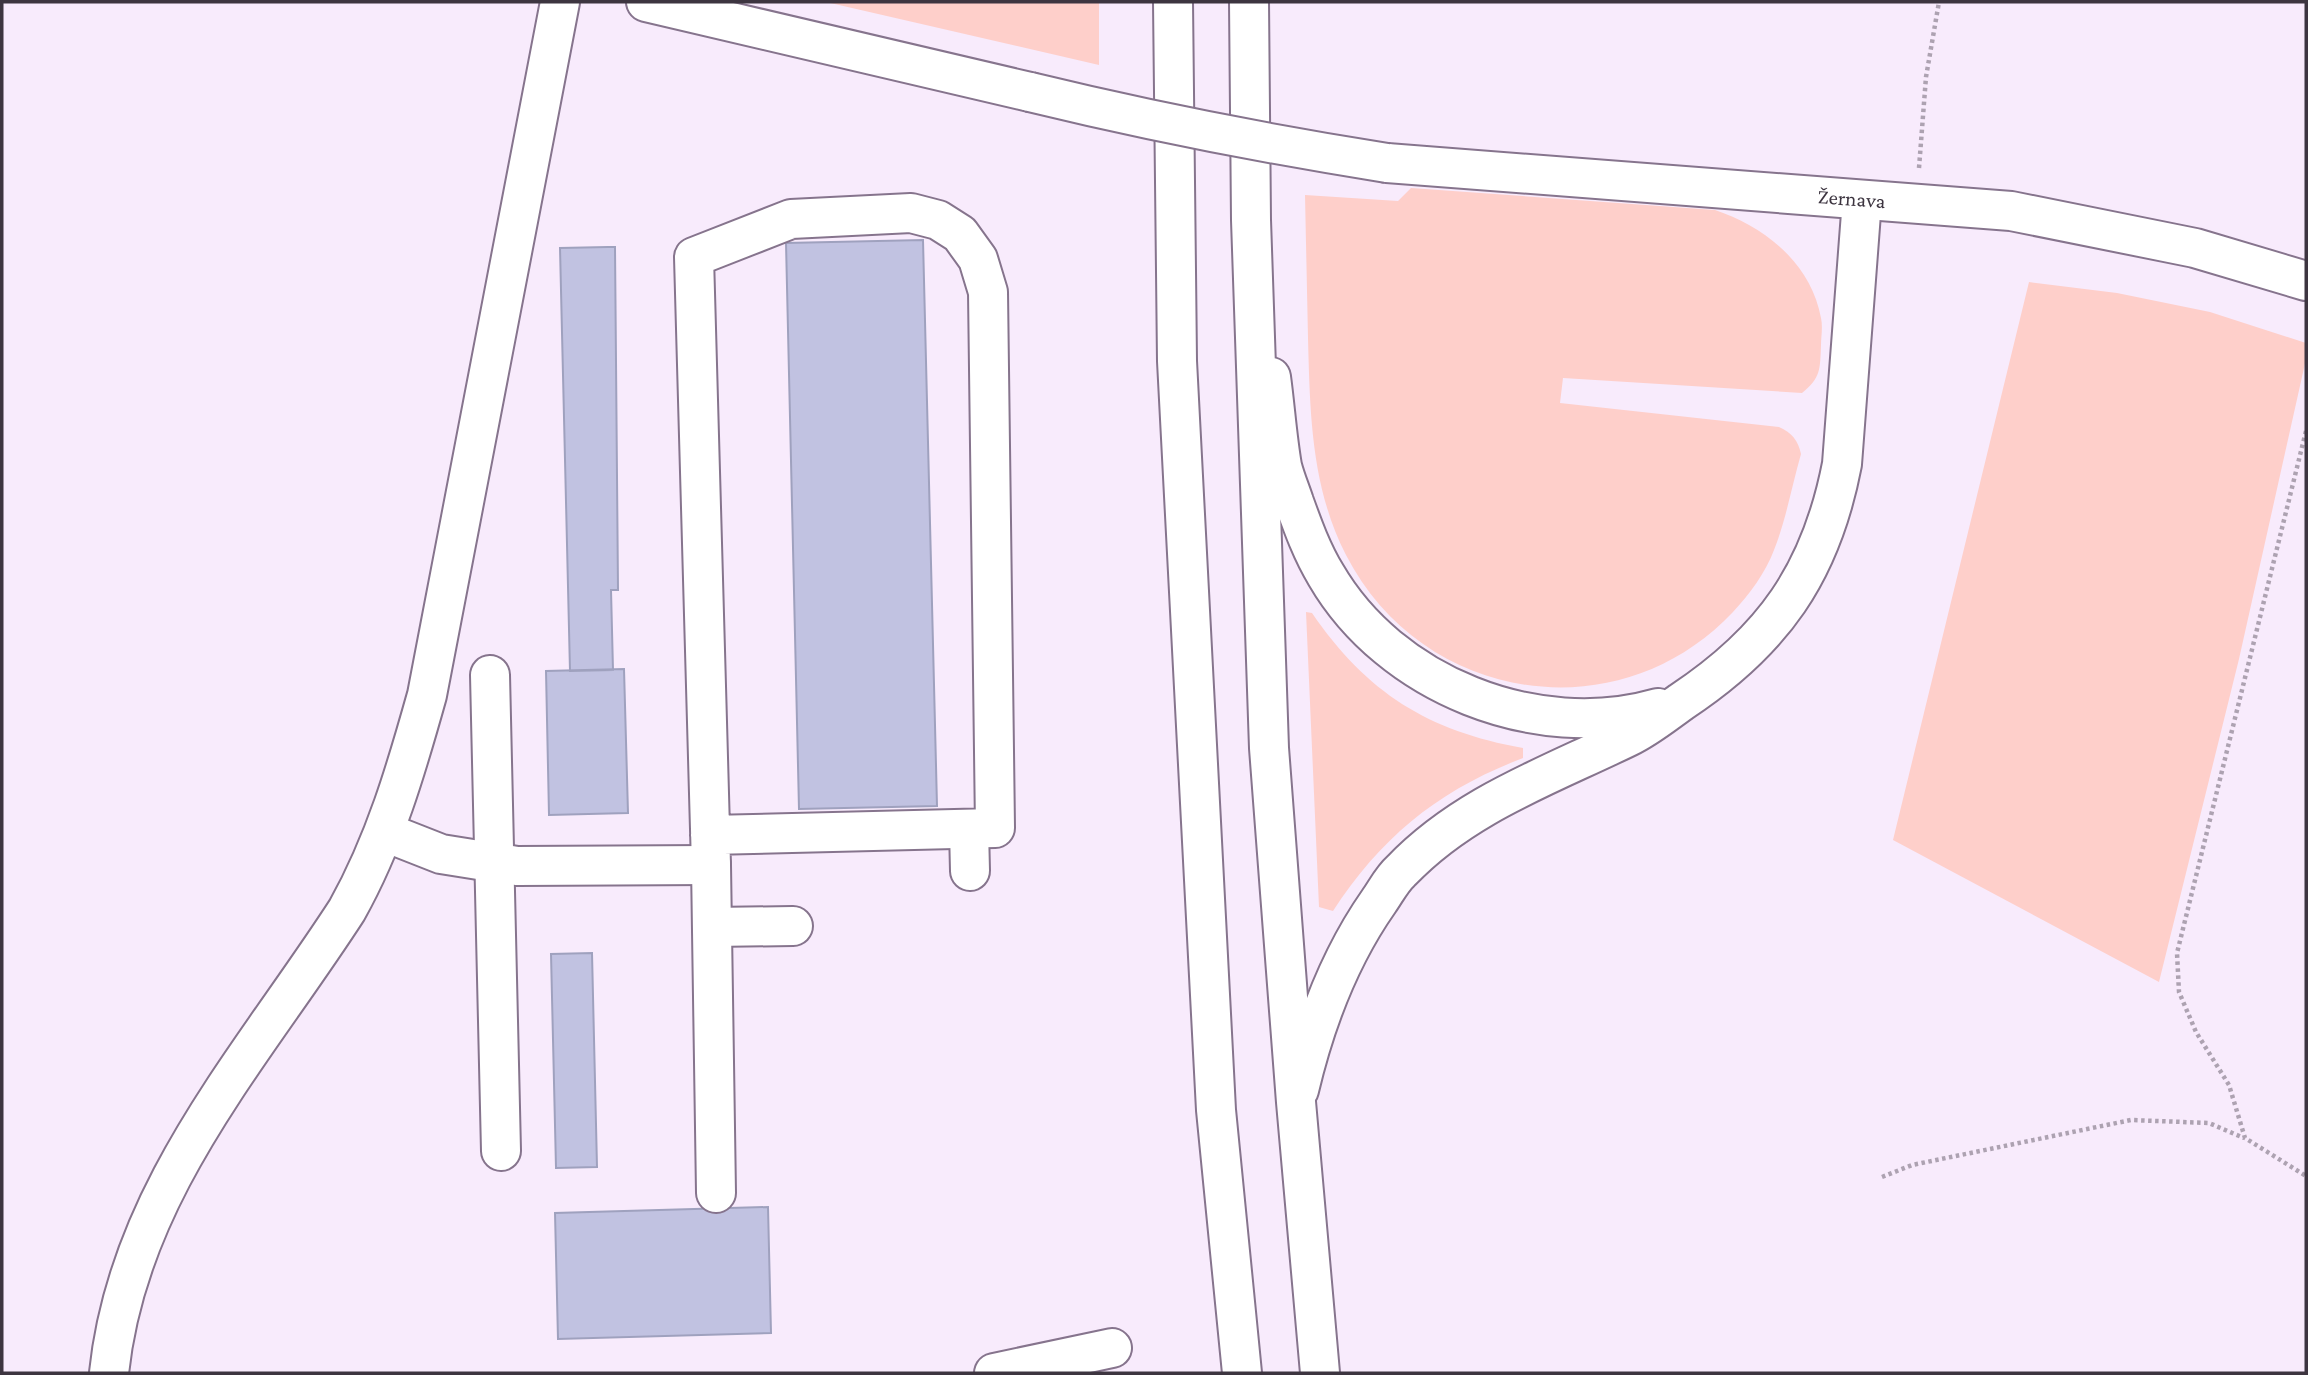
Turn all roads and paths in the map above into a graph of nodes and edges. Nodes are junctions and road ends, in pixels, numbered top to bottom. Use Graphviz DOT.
graph roads {
  1 [pos="560,2"];
  2 [pos="646,2"];
  3 [pos="1173,2"];
  4 [pos="1249,2"];
  5 [pos="1939,2"];
  6 [pos="1862,200"];
  7 [pos="1916,204"];
  8 [pos="1251,220"];
  9 [pos="2306,281"];
  10 [pos="2306,431"];
  11 [pos="490,675"];
  12 [pos="1692,695"];
  13 [pos="969,829"];
  14 [pos="385,832"];
  15 [pos="711,850"];
  16 [pos="493,863"];
  17 [pos="970,871"];
  18 [pos="793,926"];
  19 [pos="712,927"];
  20 [pos="1296,1101"];
  21 [pos="2245,1138"];
  22 [pos="501,1152"];
  23 [pos="2306,1176"];
  24 [pos="1882,1177"];
  25 [pos="716,1193"];
  26 [pos="1112,1348"];
  27 [pos="109,1373"];
  28 [pos="994,1373"];
  29 [pos="1242,1373"];
  30 [pos="1320,1373"];
  1 -- 14 [label="main road"];
  2 -- 6 [label="main road, Žernava, bridge"];
  3 -- 29 [label="main road"];
  4 -- 8 [label="main road"];
  5 -- 7 [label="path"];
  6 -- 7 [label="main road, Žernava"];
  6 -- 12 [label="main road"];
  7 -- 9 [label="main road, Žernava"];
  8 -- 12 [label="main road"];
  8 -- 20 [label="main road"];
  10 -- 21 [label="path"];
  11 -- 16 [label="main road"];
  12 -- 20 [label="main road"];
  13 -- 15 [label="main road"];
  13 -- 15 [label="main road"];
  13 -- 17 [label="main road"];
  14 -- 16 [label="main road"];
  14 -- 27 [label="main road"];
  15 -- 16 [label="main road"];
  15 -- 19 [label="main road"];
  16 -- 22 [label="main road"];
  18 -- 19 [label="main road"];
  19 -- 25 [label="main road"];
  20 -- 30 [label="main road"];
  21 -- 23 [label="path"];
  21 -- 24 [label="path"];
  26 -- 28 [label="main road"];
}
